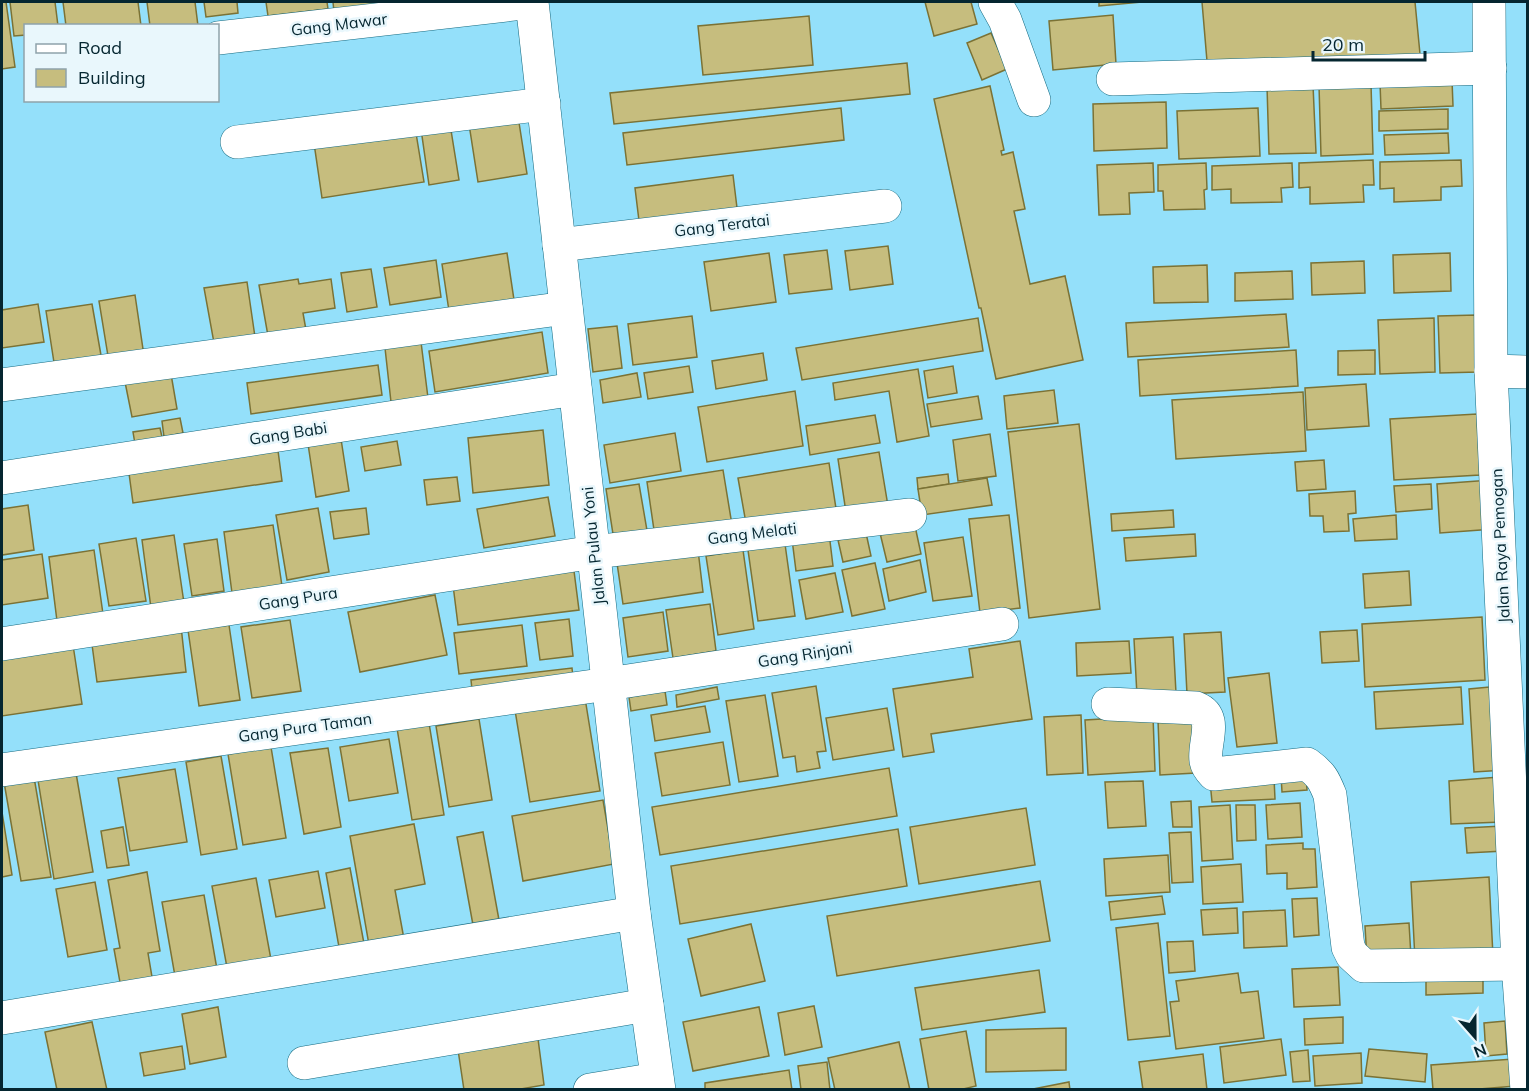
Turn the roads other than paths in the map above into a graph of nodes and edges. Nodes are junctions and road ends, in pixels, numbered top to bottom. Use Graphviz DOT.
graph roads {
  1 [pos="532,2"];
  2 [pos="995,2"];
  3 [pos="1489,2"];
  4 [pos="219,38"];
  5 [pos="1490,68"];
  6 [pos="1113,79"];
  7 [pos="1034,100"];
  8 [pos="544,104"];
  9 [pos="237,141"];
  10 [pos="885,206"];
  11 [pos="559,244"];
  12 [pos="566,308"];
  13 [pos="1491,371"];
  14 [pos="1527,372"];
  15 [pos="2,385"];
  16 [pos="575,389"];
  17 [pos="2,478"];
  18 [pos="910,514"];
  19 [pos="594,552"];
  20 [pos="1002,624"];
  21 [pos="2,644"];
  22 [pos="608,684"];
  23 [pos="1108,704"];
  24 [pos="1508,735"];
  25 [pos="1527,761"];
  26 [pos="2,770"];
  27 [pos="634,913"];
  28 [pos="1518,963"];
  29 [pos="647,1005"];
  30 [pos="2,1018"];
  31 [pos="304,1063"];
  32 [pos="658,1084"];
  33 [pos="590,1089"];
  34 [pos="1527,1089"];
  1 -- 4 [label="street, Gang Mawar"];
  1 -- 8 [label="street, Jalan Pulau Yoni"];
  2 -- 7 [label="street"];
  3 -- 5 [label="street, Jalan Raya Pemogan"];
  5 -- 6 [label="street"];
  5 -- 13 [label="street, Jalan Raya Pemogan"];
  8 -- 9 [label="street"];
  8 -- 11 [label="street, Jalan Pulau Yoni"];
  10 -- 11 [label="street, Gang Teratai"];
  11 -- 12 [label="street, Jalan Pulau Yoni"];
  12 -- 15 [label="street"];
  12 -- 16 [label="street, Jalan Pulau Yoni"];
  13 -- 14 [label="street"];
  13 -- 24 [label="street, Jalan Raya Pemogan"];
  16 -- 17 [label="street, Gang Babi"];
  16 -- 19 [label="street, Jalan Pulau Yoni"];
  18 -- 19 [label="street, Gang Melati"];
  19 -- 21 [label="street, Gang Pura"];
  19 -- 22 [label="street, Jalan Pulau Yoni"];
  20 -- 22 [label="street, Gang Rinjani"];
  22 -- 26 [label="street, Gang Pura Taman"];
  22 -- 27 [label="street, Jalan Pulau Yoni"];
  23 -- 28 [label="street"];
  24 -- 25 [label="street"];
  24 -- 28 [label="street, Jalan Raya Pemogan"];
  27 -- 29 [label="street, Jalan Pulau Yoni"];
  27 -- 30 [label="street"];
  28 -- 34 [label="street, Jalan Raya Pemogan"];
  29 -- 31 [label="street"];
  29 -- 32 [label="street, Jalan Pulau Yoni"];
  32 -- 33 [label="street"];
}
